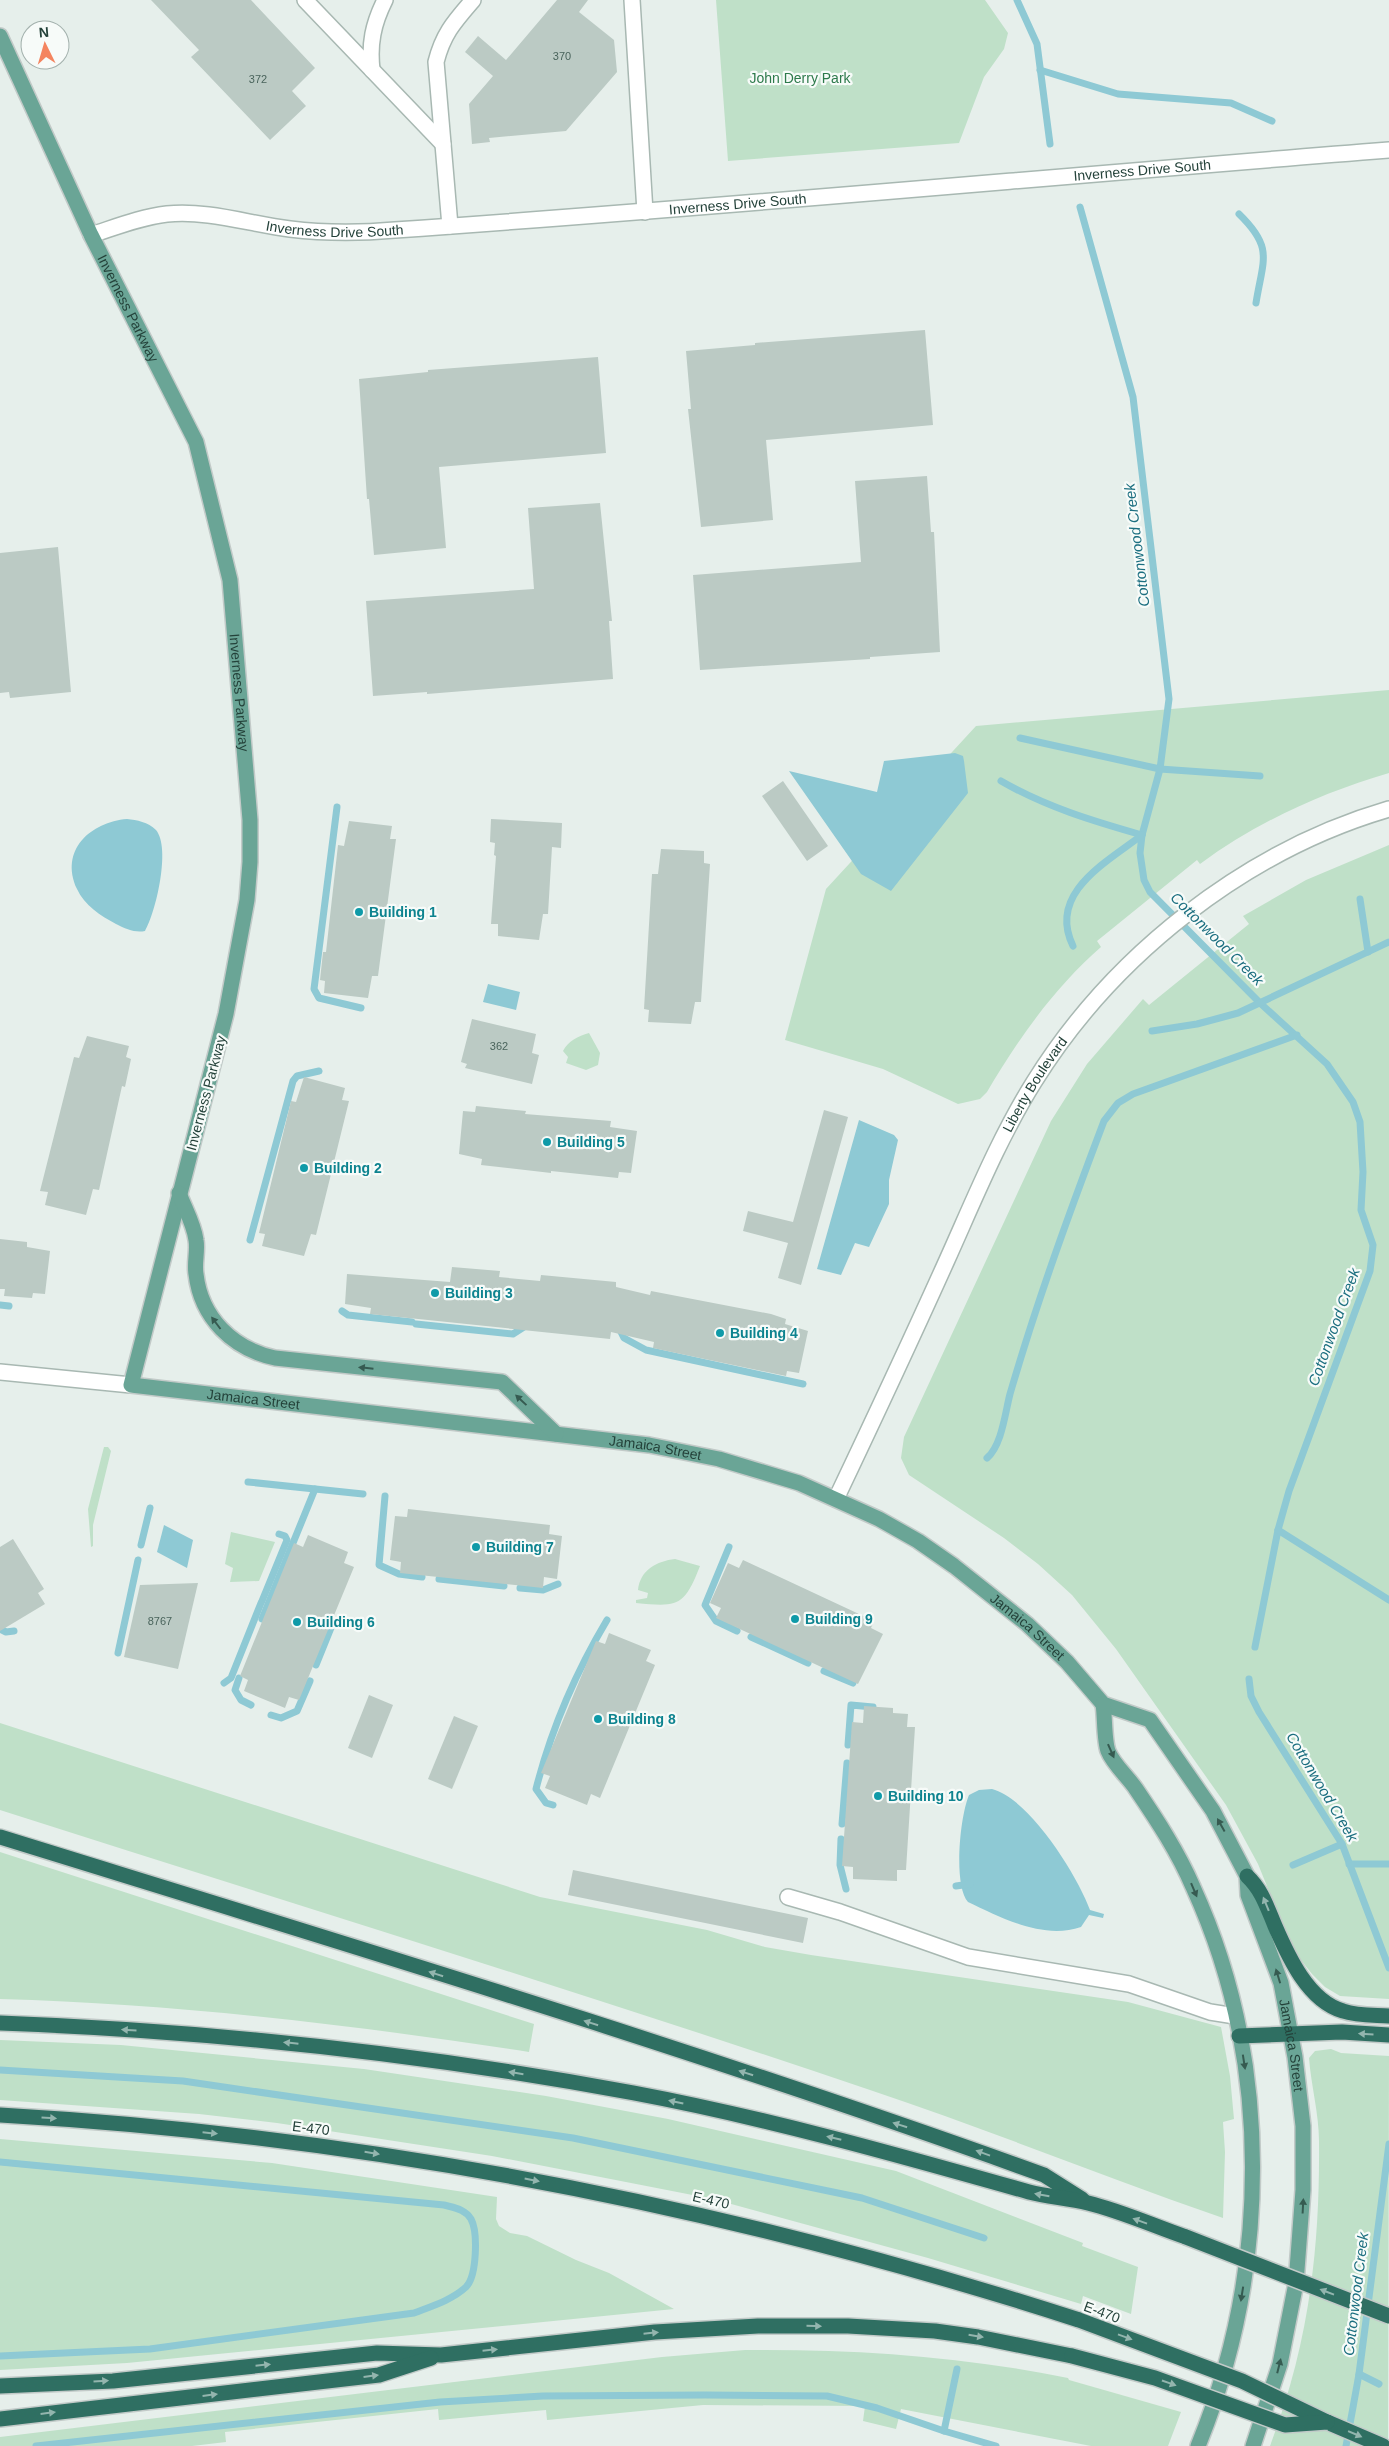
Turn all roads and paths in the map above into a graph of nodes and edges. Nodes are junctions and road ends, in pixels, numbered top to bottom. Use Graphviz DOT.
graph roads {
  1 [pos="305,0"];
  2 [pos="385,0"];
  3 [pos="473,0"];
  4 [pos="632,0"];
  5 [pos="0,36"];
  6 [pos="372,70"];
  7 [pos="443,144"];
  8 [pos="1389,150"];
  9 [pos="645,212"];
  10 [pos="450,226"];
  11 [pos="91,235"];
  12 [pos="1389,809"];
  13 [pos="179,1193"];
  14 [pos="0,1372"];
  15 [pos="131,1384"];
  16 [pos="556,1434"];
  17 [pos="836,1499"];
  18 [pos="1104,1704"];
  19 [pos="0,1838"];
  20 [pos="1247,1876"];
  21 [pos="788,1897"];
  22 [pos="1235,2016"];
  23 [pos="1389,2016"];
  24 [pos="0,2023"];
  25 [pos="1291,2034"];
  26 [pos="1389,2035"];
  27 [pos="1239,2036"];
  28 [pos="0,2115"];
  29 [pos="1090,2203"];
  30 [pos="1389,2316"];
  31 [pos="441,2355"];
  32 [pos="0,2386"];
  33 [pos="0,2419"];
  34 [pos="1326,2422"];
  35 [pos="1198,2446"];
  36 [pos="1253,2446"];
  37 [pos="1383,2446"];
  1 -- 6 [label="street"];
  2 -- 6 [label="street"];
  3 -- 7 [label="street"];
  4 -- 9 [label="street"];
  5 -- 11 [label="main road, Inverness Parkway"];
  6 -- 7 [label="street"];
  7 -- 10 [label="street"];
  8 -- 9 [label="street, Inverness Drive South"];
  9 -- 10 [label="street, Inverness Drive South"];
  10 -- 11 [label="street, Inverness Drive South"];
  11 -- 13 [label="main road, Inverness Parkway"];
  12 -- 17 [label="street, Liberty Boulevard"];
  13 -- 15 [label="main road, Inverness Parkway"];
  16 -- 13 [label="main road, one-way"];
  14 -- 15 [label="street"];
  15 -- 16 [label="main road, Jamaica Street"];
  16 -- 17 [label="main road, Jamaica Street"];
  17 -- 18 [label="main road, Jamaica Street"];
  20 -- 18 [label="main road, Jamaica Street, one-way"];
  18 -- 22 [label="main road, one-way"];
  29 -- 19 [label="highway, one-way"];
  23 -- 20 [label="highway, one-way"];
  25 -- 20 [label="main road, Jamaica Street, one-way"];
  21 -- 22 [label="street"];
  22 -- 27 [label="main road"];
  29 -- 24 [label="highway, one-way"];
  26 -- 25 [label="highway, one-way"];
  25 -- 27 [label="highway"];
  36 -- 25 [label="main road, Jamaica Street, one-way"];
  27 -- 35 [label="main road, one-way"];
  28 -- 34 [label="highway, E-470, one-way, bridge"];
  30 -- 29 [label="highway, one-way, bridge"];
  32 -- 31 [label="highway, one-way"];
  33 -- 31 [label="highway, one-way"];
  31 -- 34 [label="highway, one-way, bridge"];
  34 -- 37 [label="highway, E-470, one-way"];
}
